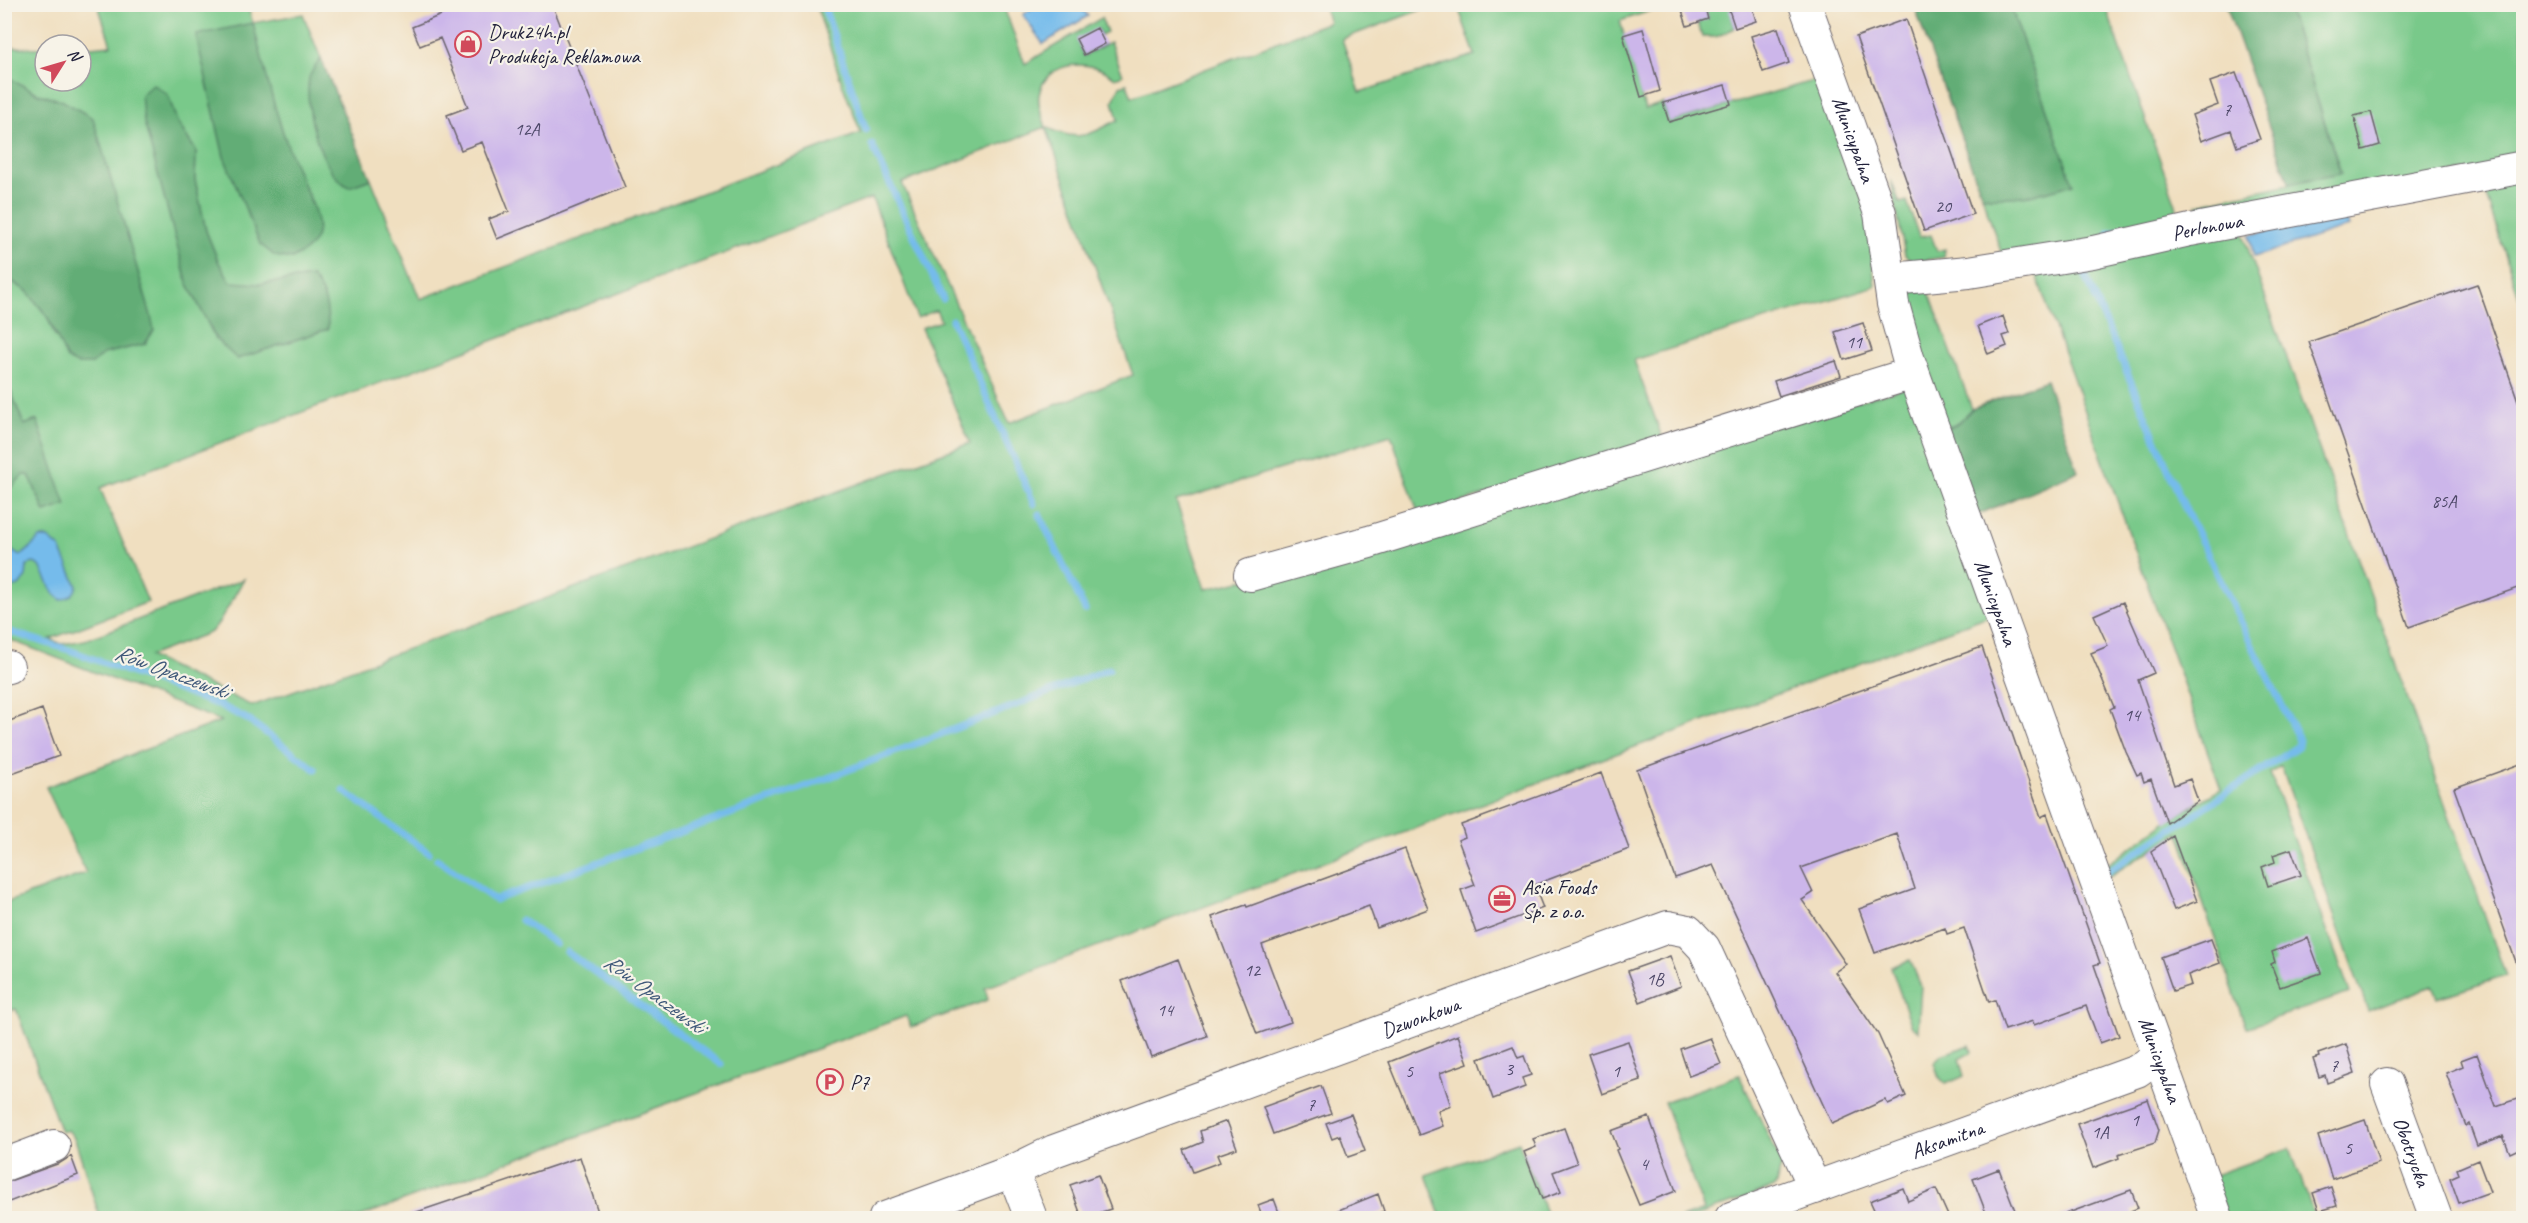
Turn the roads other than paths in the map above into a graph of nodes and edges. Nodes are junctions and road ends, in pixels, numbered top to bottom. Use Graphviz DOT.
graph roads {
  1 [pos="1805,4"];
  2 [pos="2523,167"];
  3 [pos="1891,279"];
  4 [pos="1913,373"];
  5 [pos="1250,575"];
  6 [pos="2156,1052"];
  7 [pos="2387,1084"];
  8 [pos="54,1146"];
  9 [pos="4,1165"];
  10 [pos="1013,1171"];
  11 [pos="1815,1188"];
  12 [pos="2213,1207"];
  13 [pos="885,1218"];
  14 [pos="1031,1218"];
  15 [pos="1731,1218"];
  16 [pos="2436,1218"];
  1 -- 3 [label="street, Municypalna"];
  2 -- 3 [label="street, Perlonowa"];
  3 -- 4 [label="street, Municypalna"];
  4 -- 5 [label="street"];
  4 -- 6 [label="street, Municypalna"];
  6 -- 11 [label="street, Aksamitna"];
  6 -- 12 [label="street, Municypalna"];
  7 -- 16 [label="street, Obotrycka"];
  8 -- 9 [label="street"];
  10 -- 11 [label="street, Dzwonkowa"];
  10 -- 13 [label="street, Dzwonkowa"];
  10 -- 14 [label="street"];
  11 -- 15 [label="street, Aksamitna"];
}
